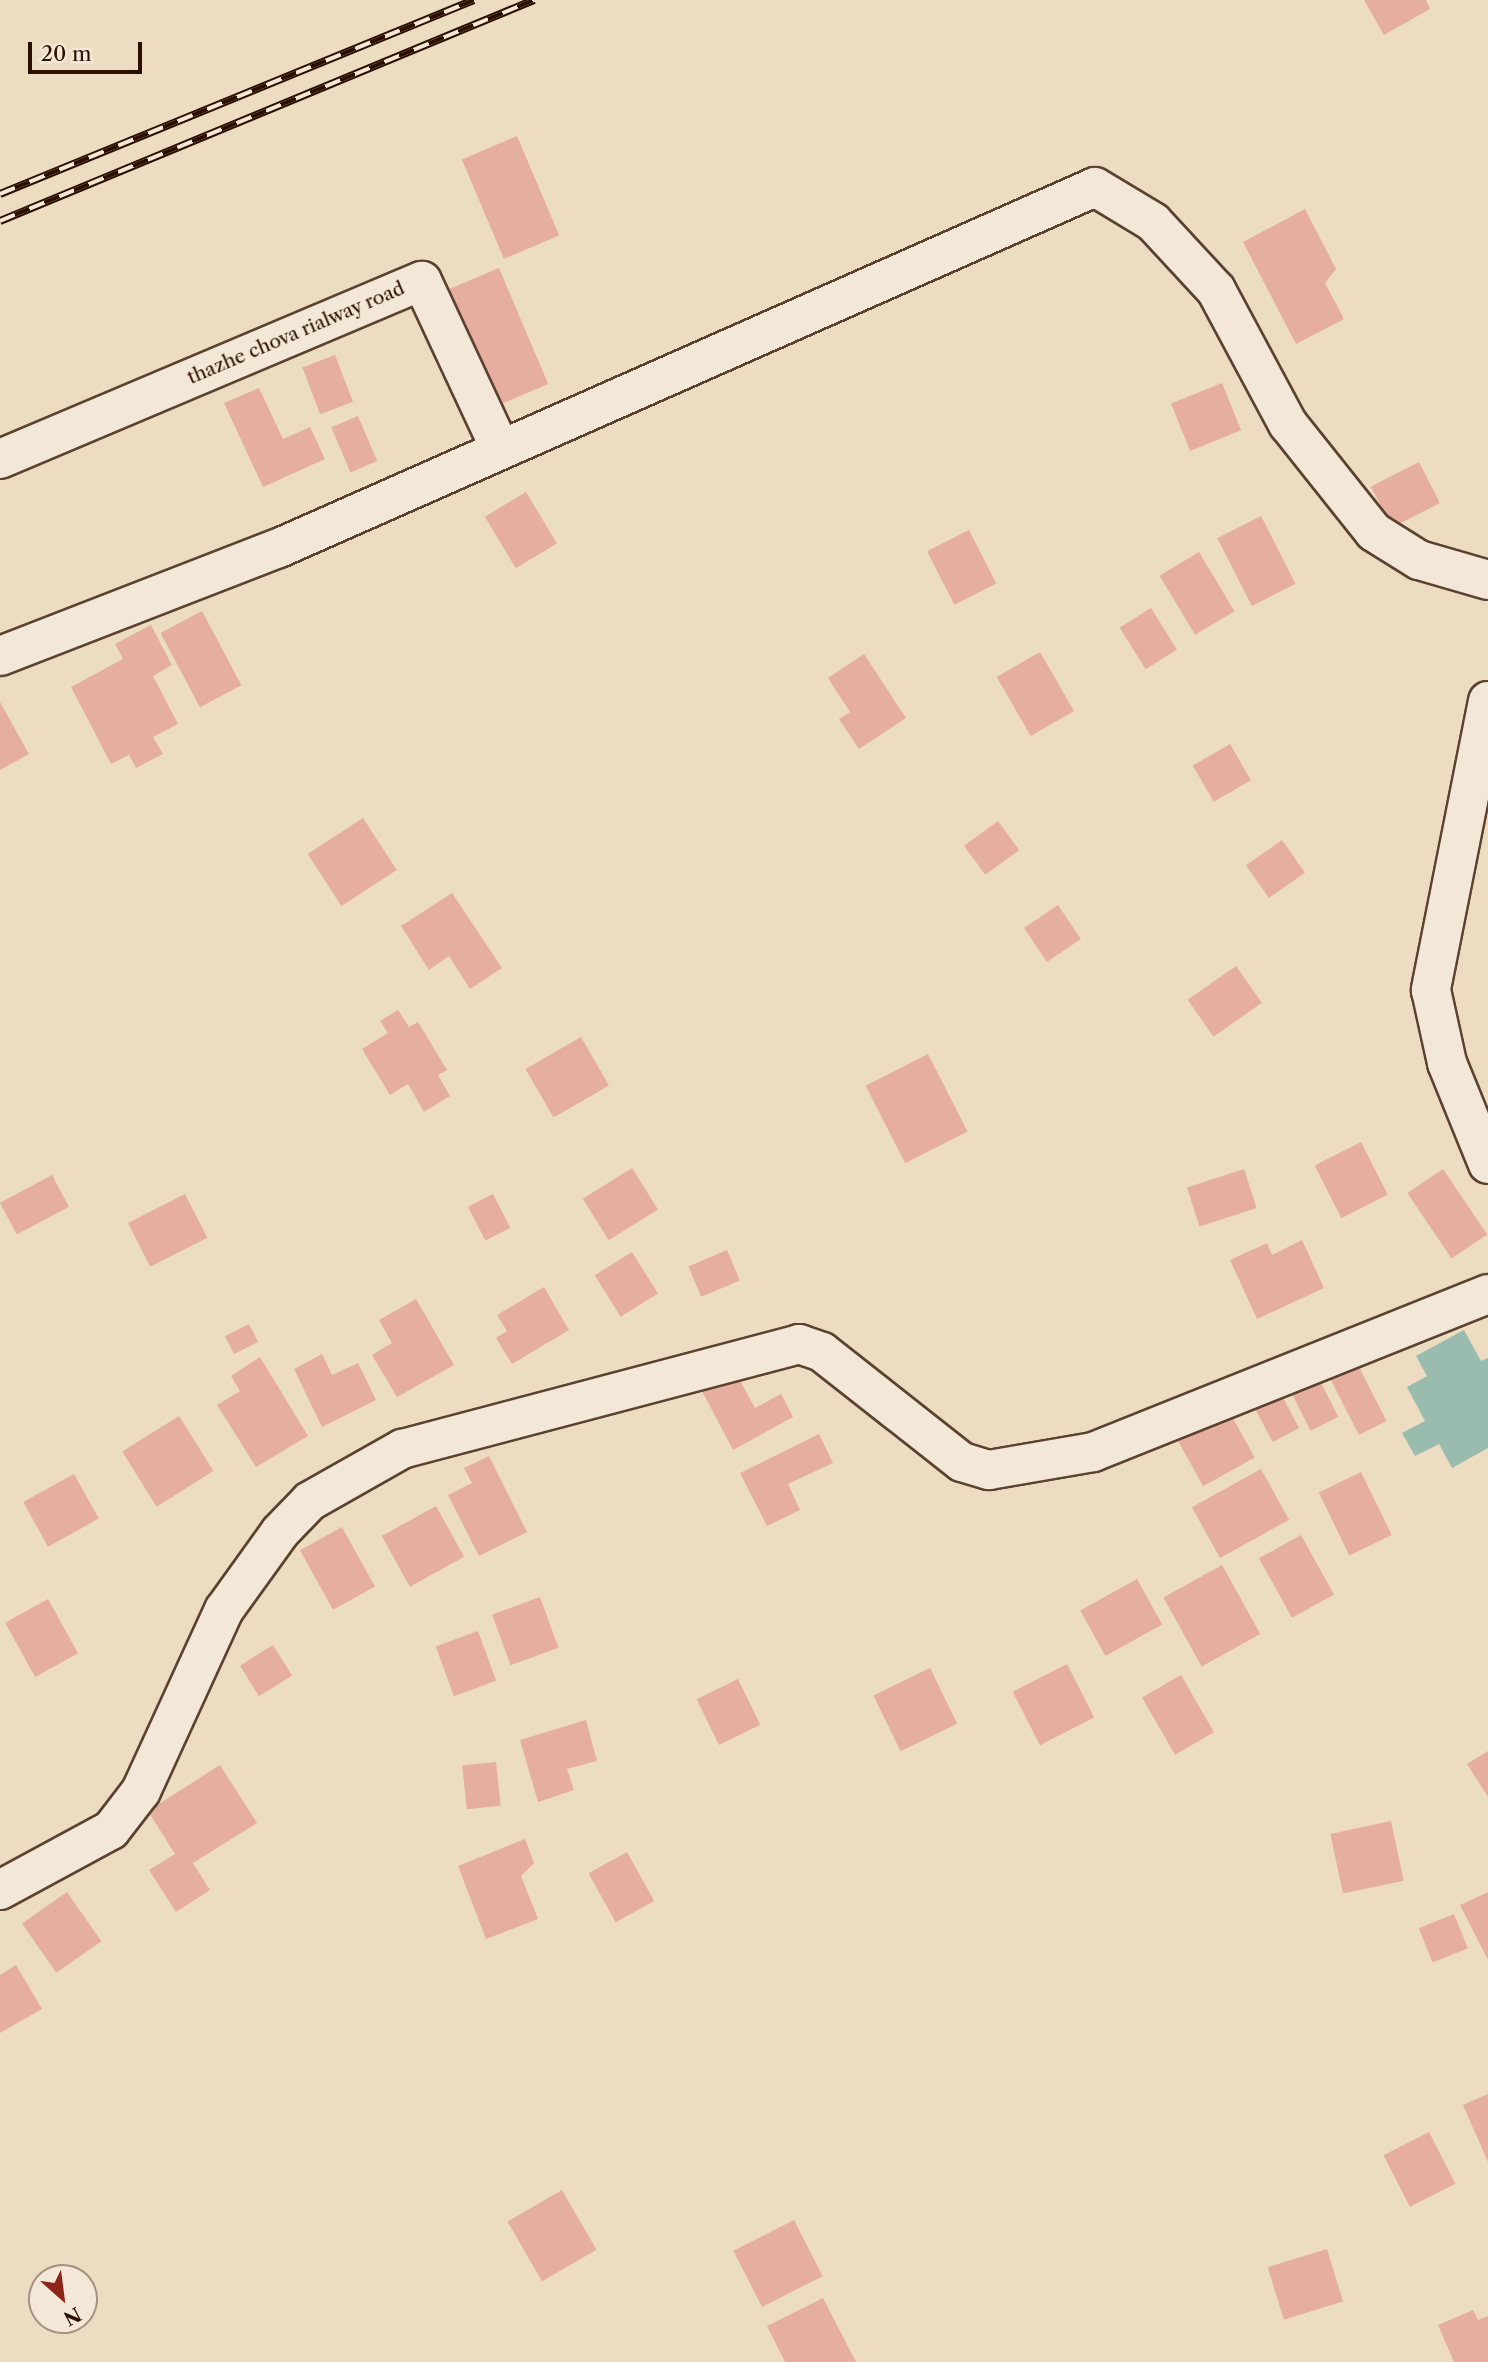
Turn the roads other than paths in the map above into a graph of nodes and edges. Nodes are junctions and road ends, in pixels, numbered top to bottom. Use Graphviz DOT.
graph roads {
  1 [pos="500,448"];
  2 [pos="0,458"];
  3 [pos="1488,580"];
  4 [pos="0,656"];
  5 [pos="1488,701"];
  6 [pos="1488,1164"];
  7 [pos="1488,1294"];
  8 [pos="0,1890"];
  1 -- 2 [label="street, thazhe chova rialway road"];
  1 -- 3 [label="street"];
  1 -- 4 [label="street"];
  5 -- 6 [label="street"];
  7 -- 8 [label="street"];
}
